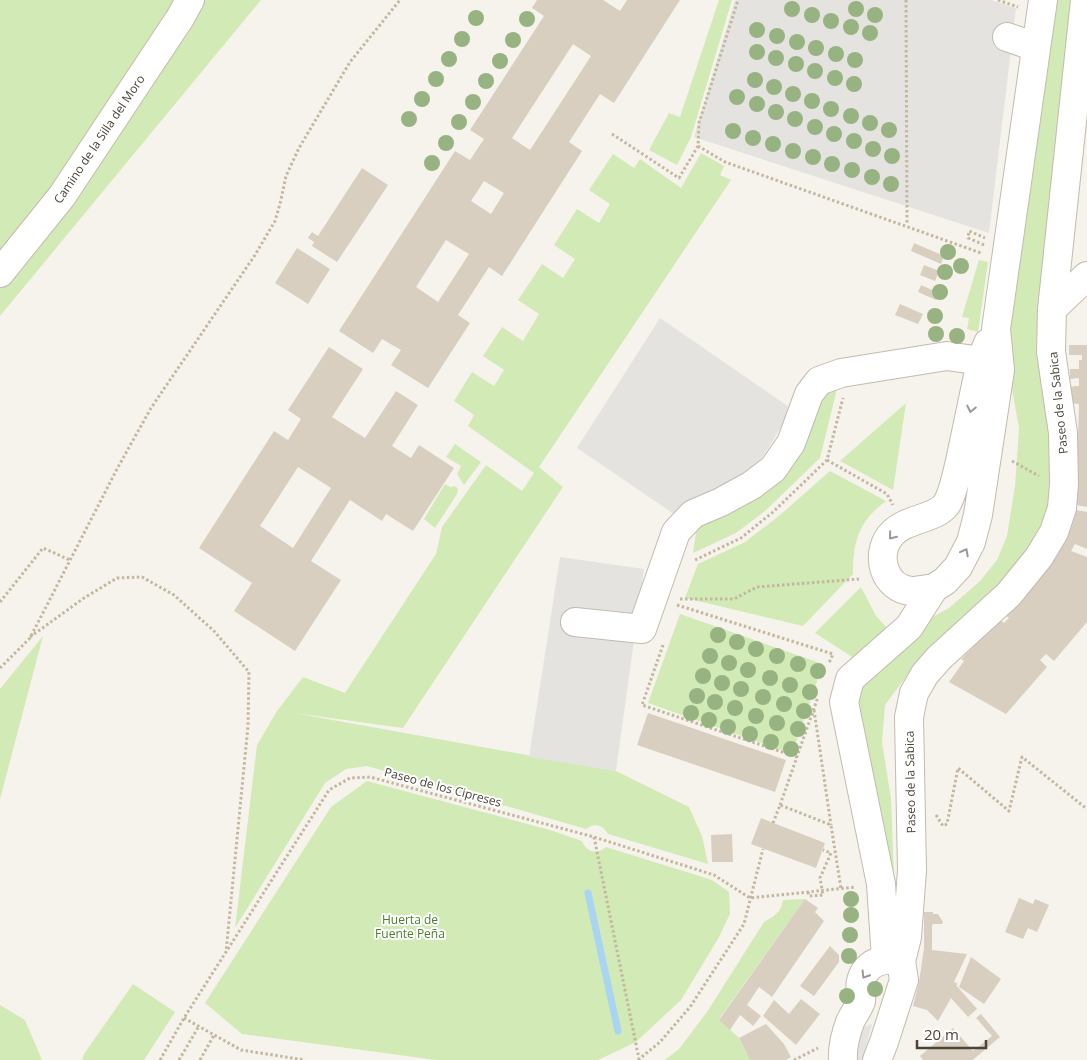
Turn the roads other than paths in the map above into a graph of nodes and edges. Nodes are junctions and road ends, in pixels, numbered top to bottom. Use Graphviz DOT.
graph roads {
  1 [pos="190,0"];
  2 [pos="1043,0"];
  3 [pos="1085,0"];
  4 [pos="1007,37"];
  5 [pos="1036,47"];
  6 [pos="1080,102"];
  7 [pos="0,273"];
  8 [pos="1087,276"];
  9 [pos="1052,309"];
  10 [pos="996,329"];
  11 [pos="981,361"];
  12 [pos="934,588"];
  13 [pos="575,622"];
  14 [pos="894,960"];
  15 [pos="870,1007"];
  16 [pos="843,1060"];
  17 [pos="875,1060"];
  1 -- 7 [label="street, Camino de la Silla del Moro"];
  2 -- 5 [label="street"];
  3 -- 6 [label="street, Paseo de la Sabica"];
  4 -- 5 [label="street"];
  5 -- 10 [label="street"];
  6 -- 9 [label="street, Paseo de la Sabica"];
  8 -- 9 [label="street"];
  9 -- 14 [label="street, Paseo de la Sabica"];
  10 -- 11 [label="street"];
  12 -- 10 [label="street, one-way"];
  11 -- 12 [label="street, one-way"];
  11 -- 13 [label="street"];
  12 -- 14 [label="street"];
  14 -- 15 [label="street, one-way"];
  14 -- 17 [label="street"];
  15 -- 16 [label="street"];
  15 -- 17 [label="street"];
}
